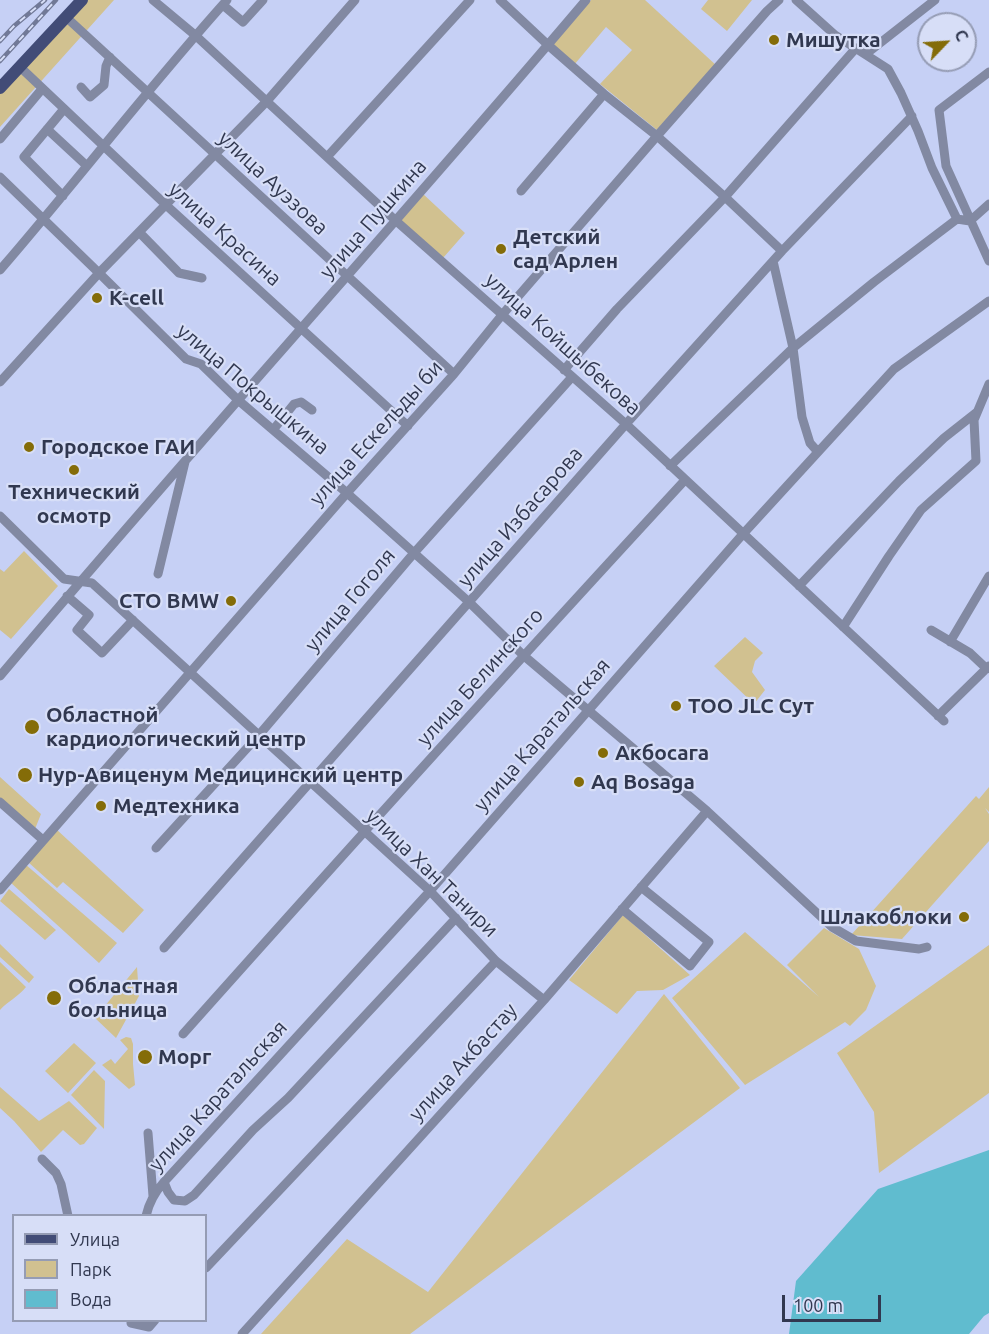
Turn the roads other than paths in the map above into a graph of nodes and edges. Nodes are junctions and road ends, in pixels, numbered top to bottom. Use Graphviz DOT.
graph roads {
  1 [pos="82,0"];
  2 [pos="153,0"];
  3 [pos="263,0"];
  4 [pos="355,0"];
  5 [pos="470,0"];
  6 [pos="500,0"];
  7 [pos="586,0"];
  8 [pos="779,0"];
  9 [pos="796,0"];
  10 [pos="935,0"];
  11 [pos="225,2"];
  12 [pos="67,18"];
  13 [pos="195,35"];
  14 [pos="548,45"];
  15 [pos="856,48"];
  16 [pos="866,54"];
  17 [pos="110,57"];
  18 [pos="20,67"];
  19 [pos="989,72"];
  20 [pos="81,87"];
  21 [pos="0,88"];
  22 [pos="42,89"];
  23 [pos="148,92"];
  24 [pos="604,94"];
  25 [pos="267,101"];
  26 [pos="64,109"];
  27 [pos="912,116"];
  28 [pos="47,129"];
  29 [pos="657,136"];
  30 [pos="0,140"];
  31 [pos="103,146"];
  32 [pos="215,154"];
  33 [pos="327,157"];
  34 [pos="87,166"];
  35 [pos="2,183"];
  36 [pos="521,191"];
  37 [pos="63,195"];
  38 [pos="725,197"];
  39 [pos="989,204"];
  40 [pos="166,205"];
  41 [pos="957,219"];
  42 [pos="44,220"];
  43 [pos="395,220"];
  44 [pos="970,221"];
  45 [pos="139,232"];
  46 [pos="782,251"];
  47 [pos="773,261"];
  48 [pos="989,261"];
  49 [pos="0,270"];
  50 [pos="99,273"];
  51 [pos="347,276"];
  52 [pos="202,278"];
  53 [pos="989,301"];
  54 [pos="502,315"];
  55 [pos="302,328"];
  56 [pos="793,348"];
  57 [pos="568,373"];
  58 [pos="454,374"];
  59 [pos="0,382"];
  60 [pos="989,384"];
  61 [pos="238,400"];
  62 [pos="312,410"];
  63 [pos="978,411"];
  64 [pos="626,424"];
  65 [pos="408,426"];
  66 [pos="273,429"];
  67 [pos="818,452"];
  68 [pos="186,460"];
  69 [pos="670,466"];
  70 [pos="686,480"];
  71 [pos="347,493"];
  72 [pos="0,516"];
  73 [pos="743,534"];
  74 [pos="414,553"];
  75 [pos="158,574"];
  76 [pos="989,576"];
  77 [pos="81,580"];
  78 [pos="799,586"];
  79 [pos="68,596"];
  80 [pos="469,602"];
  81 [pos="133,620"];
  82 [pos="843,627"];
  83 [pos="931,630"];
  84 [pos="950,642"];
  85 [pos="523,655"];
  86 [pos="988,668"];
  87 [pos="191,672"];
  88 [pos="0,676"];
  89 [pos="588,711"];
  90 [pos="259,735"];
  91 [pos="311,782"];
  92 [pos="0,802"];
  93 [pos="707,811"];
  94 [pos="364,831"];
  95 [pos="44,840"];
  96 [pos="156,848"];
  97 [pos="641,887"];
  98 [pos="0,890"];
  99 [pos="430,891"];
  100 [pos="622,909"];
  101 [pos="456,918"];
  102 [pos="927,947"];
  103 [pos="164,948"];
  104 [pos="496,961"];
  105 [pos="544,1000"];
  106 [pos="183,1034"];
  107 [pos="148,1133"];
  108 [pos="42,1159"];
  109 [pos="164,1182"];
  110 [pos="153,1196"];
  111 [pos="68,1214"];
  112 [pos="146,1214"];
  113 [pos="207,1267"];
  114 [pos="131,1322"];
  115 [pos="154,1322"];
  116 [pos="129,1334"];
  117 [pos="242,1334"];
  1 -- 12 [label="main road"];
  2 -- 13 [label="street, улица Койшыбекова"];
  3 -- 11 [label="street"];
  4 -- 25 [label="street"];
  5 -- 33 [label="street"];
  6 -- 14 [label="street"];
  7 -- 14 [label="street, улица Пушкина"];
  8 -- 29 [label="street, улица Ескельды би"];
  9 -- 15 [label="street"];
  10 -- 16 [label="street"];
  11 -- 13 [label="street"];
  12 -- 17 [label="street, улица Ауэзова"];
  12 -- 18 [label="main road"];
  13 -- 23 [label="street"];
  13 -- 25 [label="street, улица Койшыбекова"];
  14 -- 24 [label="street"];
  14 -- 43 [label="street, улица Пушкина"];
  15 -- 16 [label="street"];
  15 -- 38 [label="street, улица Гоголя"];
  16 -- 27 [label="street"];
  17 -- 20 [label="street"];
  17 -- 23 [label="street, улица Ауэзова"];
  18 -- 21 [label="main road"];
  18 -- 22 [label="street, улица Красина"];
  19 -- 44 [label="street"];
  22 -- 26 [label="street, улица Красина"];
  22 -- 30 [label="street"];
  23 -- 31 [label="street"];
  23 -- 32 [label="street, улица Ауэзова"];
  24 -- 29 [label="street"];
  24 -- 36 [label="street"];
  25 -- 32 [label="street"];
  25 -- 33 [label="street, улица Койшыбекова"];
  26 -- 28 [label="street"];
  26 -- 31 [label="street, улица Красина"];
  27 -- 41 [label="street"];
  27 -- 46 [label="street, улица Избасарова"];
  28 -- 34 [label="street"];
  28 -- 37 [label="street"];
  29 -- 38 [label="street"];
  29 -- 54 [label="street, улица Ескельды би"];
  31 -- 34 [label="street"];
  31 -- 40 [label="street, улица Красина"];
  32 -- 40 [label="street"];
  32 -- 51 [label="street, улица Ауэзова"];
  33 -- 43 [label="street, улица Койшыбекова"];
  34 -- 37 [label="street"];
  35 -- 42 [label="street, улица Покрышкина"];
  37 -- 42 [label="street"];
  38 -- 46 [label="street"];
  38 -- 57 [label="street, улица Гоголя"];
  39 -- 44 [label="street"];
  40 -- 45 [label="street"];
  40 -- 55 [label="street, улица Красина"];
  41 -- 44 [label="street"];
  41 -- 56 [label="street"];
  42 -- 49 [label="street"];
  42 -- 50 [label="street, улица Покрышкина"];
  43 -- 51 [label="street, улица Пушкина"];
  43 -- 54 [label="street, улица Койшыбекова"];
  44 -- 48 [label="street"];
  45 -- 50 [label="street"];
  45 -- 52 [label="street"];
  46 -- 47 [label="street, улица Избасарова"];
  47 -- 56 [label="street"];
  47 -- 64 [label="street, улица Избасарова"];
  50 -- 59 [label="street"];
  50 -- 61 [label="street, улица Покрышкина"];
  51 -- 55 [label="street, улица Пушкина"];
  51 -- 58 [label="street, улица Ауэзова"];
  53 -- 67 [label="street, улица Каратальская"];
  54 -- 57 [label="street, улица Койшыбекова"];
  54 -- 58 [label="street, улица Ескельды би"];
  55 -- 61 [label="street, улица Пушкина"];
  55 -- 65 [label="street, улица Красина"];
  56 -- 67 [label="street"];
  56 -- 69 [label="street"];
  57 -- 64 [label="street, улица Койшыбекова"];
  57 -- 74 [label="street, улица Гоголя"];
  58 -- 65 [label="street, улица Ескельды би"];
  60 -- 63 [label="street"];
  61 -- 66 [label="street, улица Покрышкина"];
  61 -- 68 [label="street, улица Пушкина"];
  62 -- 66 [label="street"];
  63 -- 78 [label="street"];
  63 -- 82 [label="street"];
  64 -- 69 [label="street, улица Койшыбекова"];
  64 -- 80 [label="street, улица Избасарова"];
  65 -- 71 [label="street, улица Ескельды би"];
  66 -- 71 [label="street, улица Покрышкина"];
  67 -- 73 [label="street, улица Каратальская"];
  68 -- 75 [label="street, улица Пушкина"];
  68 -- 77 [label="street, улица Пушкина"];
  69 -- 70 [label="street, улица Койшыбекова"];
  70 -- 73 [label="street, улица Койшыбекова"];
  70 -- 85 [label="street, улица Белинского"];
  71 -- 74 [label="street, улица Покрышкина"];
  71 -- 87 [label="street, улица Ескельды би"];
  72 -- 77 [label="street, улица Хан Танири"];
  73 -- 78 [label="street, улица Койшыбекова"];
  73 -- 89 [label="street, улица Каратальская"];
  74 -- 80 [label="street, улица Покрышкина"];
  74 -- 90 [label="street, улица Гоголя"];
  76 -- 84 [label="street"];
  77 -- 79 [label="street, улица Пушкина"];
  77 -- 81 [label="street, улица Хан Танири"];
  78 -- 82 [label="street, улица Койшыбекова"];
  79 -- 81 [label="street"];
  79 -- 88 [label="street, улица Пушкина"];
  80 -- 85 [label="street, улица Покрышкина"];
  80 -- 91 [label="street, улица Избасарова"];
  81 -- 87 [label="street, улица Хан Танири"];
  82 -- 86 [label="street, улица Койшыбекова"];
  83 -- 84 [label="street"];
  84 -- 86 [label="street"];
  85 -- 89 [label="street, улица Покрышкина"];
  85 -- 94 [label="street, улица Белинского"];
  87 -- 90 [label="street, улица Хан Танири"];
  87 -- 95 [label="street, улица Ескельды би"];
  89 -- 93 [label="street, улица Покрышкина"];
  89 -- 99 [label="street, улица Каратальская"];
  90 -- 91 [label="street, улица Хан Танири"];
  90 -- 96 [label="street, улица Гоголя"];
  91 -- 94 [label="street, улица Хан Танири"];
  91 -- 103 [label="street, улица Избасарова"];
  92 -- 95 [label="street"];
  93 -- 97 [label="street, улица Акбастау"];
  93 -- 102 [label="street, улица Покрышкина"];
  94 -- 99 [label="street, улица Хан Танири"];
  94 -- 106 [label="street, улица Белинского"];
  95 -- 98 [label="street, улица Ескельды би"];
  97 -- 100 [label="street, улица Акбастау"];
  97 -- 100 [label="street"];
  99 -- 101 [label="street, улица Хан Танири"];
  99 -- 109 [label="street, улица Каратальская"];
  100 -- 105 [label="street, улица Акбастау"];
  101 -- 104 [label="street, улица Хан Танири"];
  101 -- 109 [label="street"];
  104 -- 105 [label="street, улица Хан Танири"];
  104 -- 113 [label="street"];
  105 -- 117 [label="street, улица Акбастау"];
  107 -- 110 [label="street"];
  108 -- 111 [label="street"];
  109 -- 110 [label="street, улица Каратальская"];
  110 -- 112 [label="street, улица Каратальская"];
  114 -- 115 [label="street"];
  114 -- 116 [label="street"];
}
